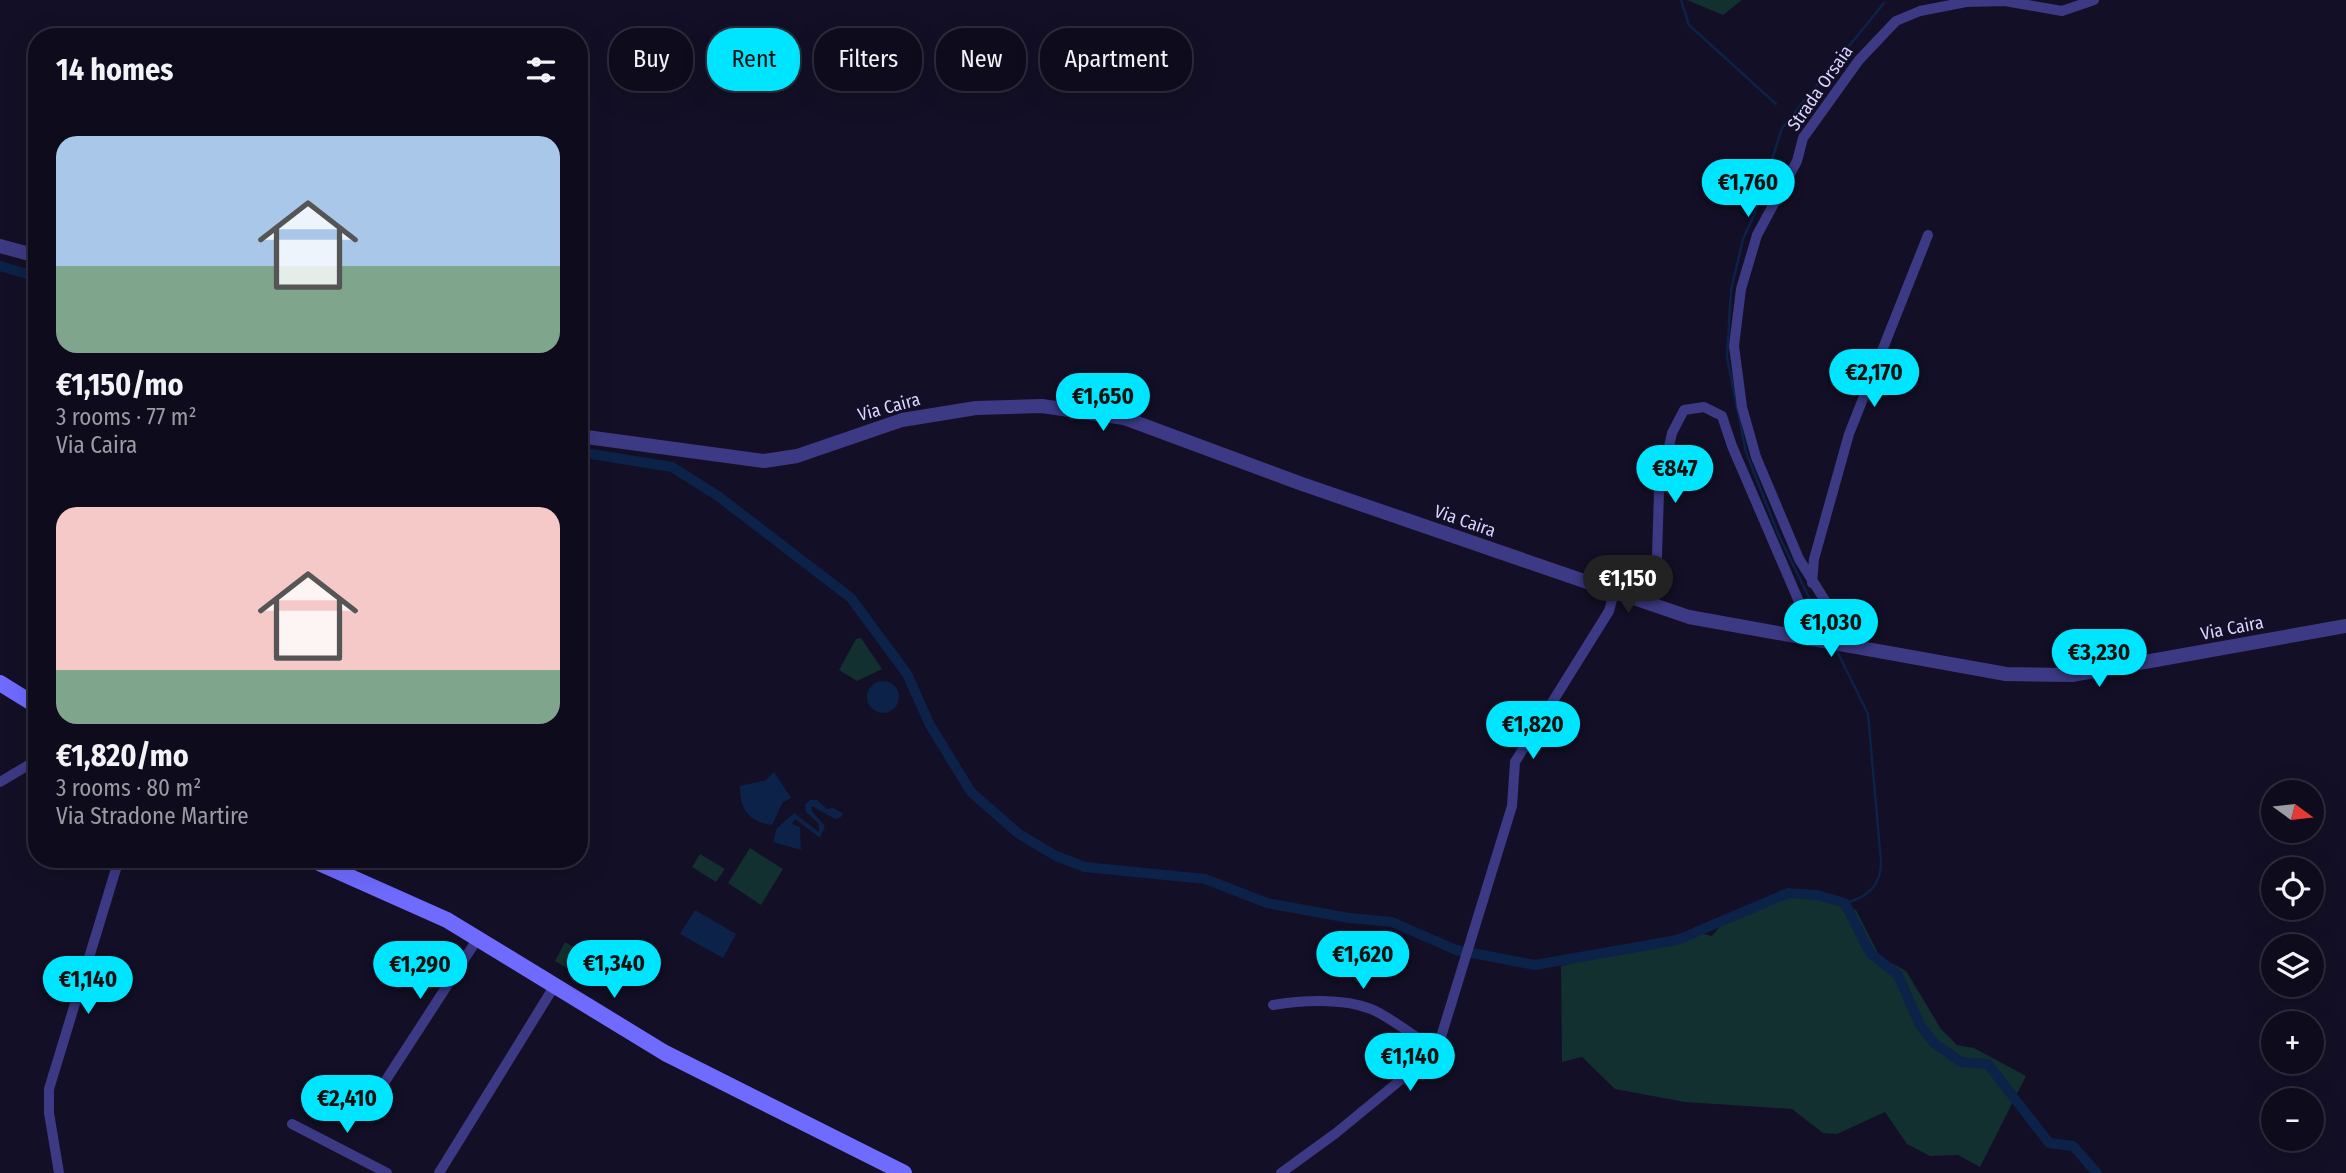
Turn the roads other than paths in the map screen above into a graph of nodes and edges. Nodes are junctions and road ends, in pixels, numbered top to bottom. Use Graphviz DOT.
graph roads {
  1 [pos="2094,0"];
  2 [pos="1928,235"];
  3 [pos="0,246"];
  4 [pos="28,254"];
  5 [pos="588,437"];
  6 [pos="1812,583"];
  7 [pos="1614,593"];
  8 [pos="1652,605"];
  9 [pos="2346,626"];
  10 [pos="1815,639"];
  11 [pos="1852,645"];
  12 [pos="0,683"];
  13 [pos="28,700"];
  14 [pos="28,765"];
  15 [pos="0,782"];
  16 [pos="116,868"];
  17 [pos="331,868"];
  18 [pos="478,938"];
  19 [pos="555,985"];
  20 [pos="1273,1005"];
  21 [pos="1437,1050"];
  22 [pos="386,1080"];
  23 [pos="292,1124"];
  24 [pos="59,1173"];
  25 [pos="387,1173"];
  26 [pos="439,1173"];
  27 [pos="904,1173"];
  28 [pos="1282,1173"];
  1 -- 6 [label="street, Strada Orsaia"];
  2 -- 6 [label="street"];
  3 -- 4 [label="street"];
  5 -- 7 [label="street, Via Caira"];
  6 -- 11 [label="street, Strada Orsaia"];
  7 -- 8 [label="street, Via Caira"];
  7 -- 21 [label="street"];
  8 -- 10 [label="street, Via Caira"];
  8 -- 10 [label="street"];
  9 -- 11 [label="street, Via Caira"];
  10 -- 11 [label="street, Via Caira"];
  12 -- 13 [label="main road"];
  14 -- 15 [label="street"];
  16 -- 24 [label="street"];
  17 -- 18 [label="main road"];
  18 -- 19 [label="main road"];
  18 -- 22 [label="street"];
  19 -- 26 [label="street"];
  19 -- 27 [label="main road"];
  20 -- 21 [label="street"];
  21 -- 28 [label="street"];
  23 -- 25 [label="street"];
}
